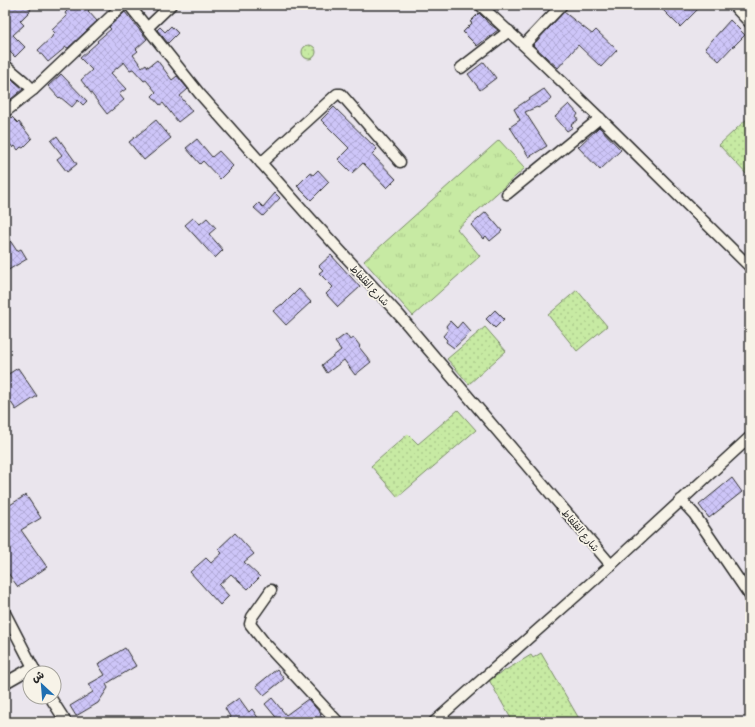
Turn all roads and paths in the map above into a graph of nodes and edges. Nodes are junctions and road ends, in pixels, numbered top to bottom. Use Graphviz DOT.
graph roads {
  1 [pos="123,5"];
  2 [pos="129,5"];
  3 [pos="171,5"];
  4 [pos="480,5"];
  5 [pos="562,5"];
  6 [pos="733,5"];
  7 [pos="750,23"];
  8 [pos="147,28"];
  9 [pos="509,31"];
  10 [pos="524,45"];
  11 [pos="5,66"];
  12 [pos="461,68"];
  13 [pos="33,90"];
  14 [pos="5,112"];
  15 [pos="600,118"];
  16 [pos="400,162"];
  17 [pos="261,163"];
  18 [pos="507,194"];
  19 [pos="750,267"];
  20 [pos="750,437"];
  21 [pos="681,500"];
  22 [pos="611,565"];
  23 [pos="271,590"];
  24 [pos="750,596"];
  25 [pos="5,612"];
  26 [pos="32,665"];
  27 [pos="22,676"];
  28 [pos="5,683"];
  29 [pos="55,705"];
  30 [pos="66,722"];
  31 [pos="338,722"];
  32 [pos="434,722"];
  1 -- 13 [label="street"];
  2 -- 8 [label="street, شارع القلفاط"];
  3 -- 8 [label="street"];
  4 -- 9 [label="street"];
  5 -- 10 [label="street"];
  6 -- 7 [label="street"];
  8 -- 17 [label="street, شارع القلفاط"];
  9 -- 10 [label="street"];
  9 -- 12 [label="street"];
  10 -- 15 [label="street"];
  11 -- 13 [label="street"];
  13 -- 14 [label="street"];
  15 -- 18 [label="street"];
  15 -- 19 [label="street"];
  16 -- 17 [label="street"];
  17 -- 22 [label="street, شارع القلفاط"];
  20 -- 21 [label="street"];
  21 -- 22 [label="street"];
  21 -- 24 [label="street"];
  22 -- 32 [label="street"];
  23 -- 31 [label="street"];
  25 -- 26 [label="street"];
  27 -- 28 [label="street"];
  29 -- 30 [label="street"];
}
